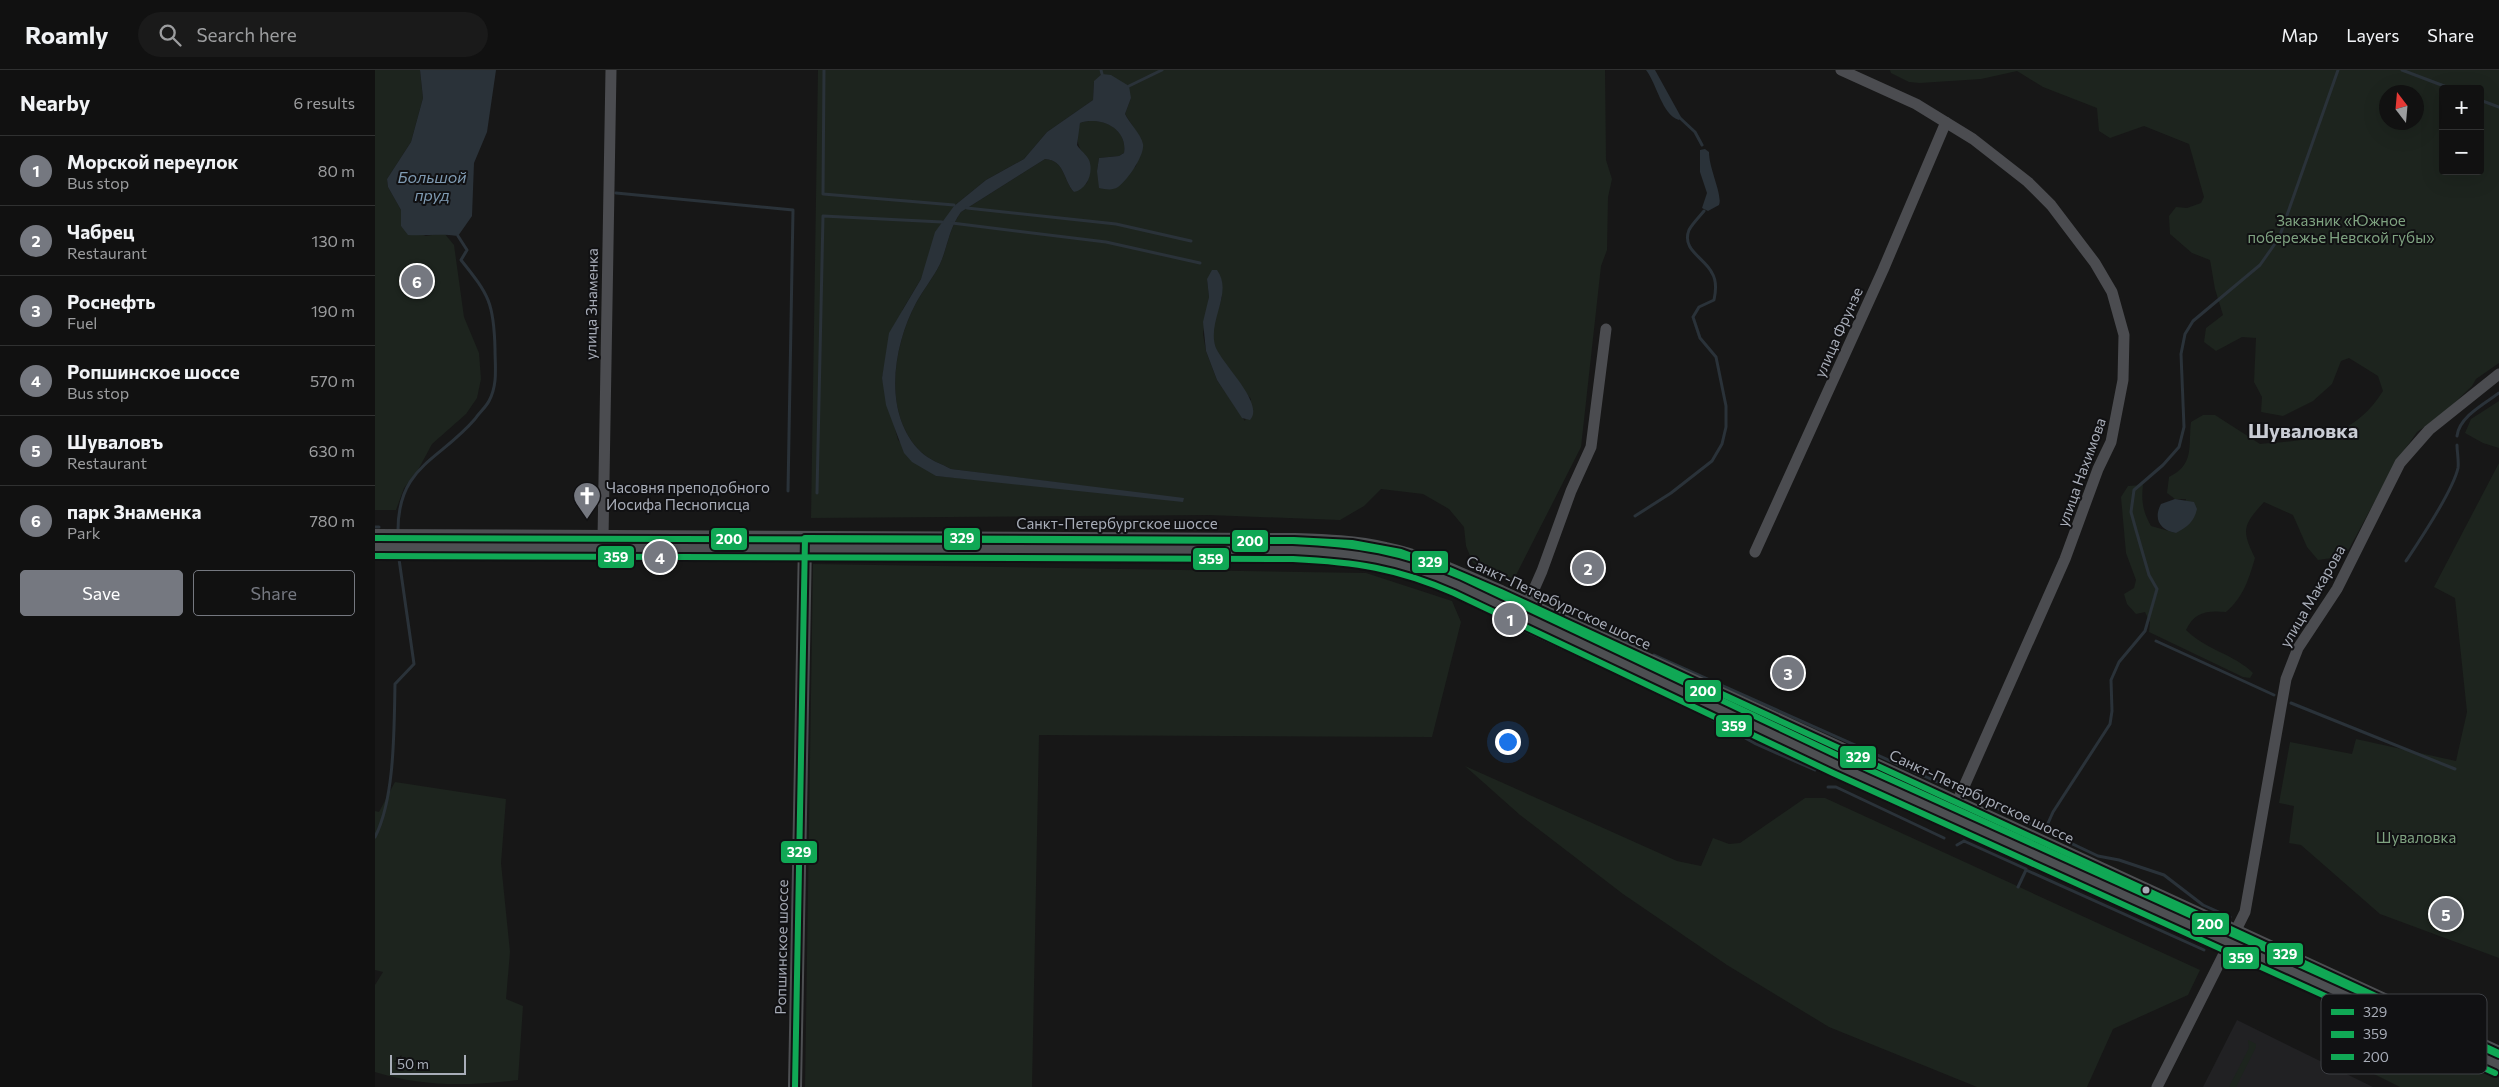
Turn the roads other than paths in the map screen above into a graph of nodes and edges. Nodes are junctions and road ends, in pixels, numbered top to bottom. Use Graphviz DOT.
graph roads {
  1 [pos="611,70"];
  2 [pos="1841,70"];
  3 [pos="1946,122"];
  4 [pos="1606,329"];
  5 [pos="2499,374"];
  6 [pos="603,538"];
  7 [pos="377,542"];
  8 [pos="419,542"];
  9 [pos="805,544"];
  10 [pos="1755,552"];
  11 [pos="1527,605"];
  12 [pos="1957,802"];
  13 [pos="1950,816"];
  14 [pos="2236,931"];
  15 [pos="2229,945"];
  16 [pos="2346,994"];
  17 [pos="2372,994"];
  18 [pos="2487,1047"];
  19 [pos="2499,1053"];
  20 [pos="2487,1059"];
  21 [pos="2499,1065"];
  22 [pos="795,1087"];
  23 [pos="2157,1087"];
  1 -- 6 [label="street, улица Знаменка"];
  2 -- 3 [label="street, улица Нахимова"];
  3 -- 10 [label="street, улица Фрунзе"];
  3 -- 12 [label="street, улица Нахимова"];
  4 -- 11 [label="street"];
  5 -- 14 [label="street, улица Макарова"];
  6 -- 8 [label="main road, Санкт-Петербургское шоссе"];
  6 -- 9 [label="main road, Санкт-Петербургское шоссе"];
  7 -- 8 [label="main road, Санкт-Петербургское шоссе"];
  8 -- 9 [label="main road, Санкт-Петербургское шоссе"];
  9 -- 11 [label="main road, Санкт-Петербургское шоссе"];
  9 -- 13 [label="main road, Санкт-Петербургское шоссе"];
  9 -- 22 [label="main road, Ропшинское шоссе"];
  11 -- 12 [label="main road, Санкт-Петербургское шоссе"];
  12 -- 13 [label="street, улица Нахимова"];
  12 -- 14 [label="main road, Санкт-Петербургское шоссе"];
  13 -- 15 [label="main road, Санкт-Петербургское шоссе"];
  14 -- 15 [label="street, улица Макарова"];
  14 -- 17 [label="main road, Санкт-Петербургское шоссе"];
  15 -- 16 [label="main road, Санкт-Петербургское шоссе"];
  15 -- 23 [label="street, улица Макарова"];
  18 -- 19 [label="main road, Санкт-Петербургское шоссе"];
  20 -- 21 [label="main road, Санкт-Петербургское шоссе"];
}
